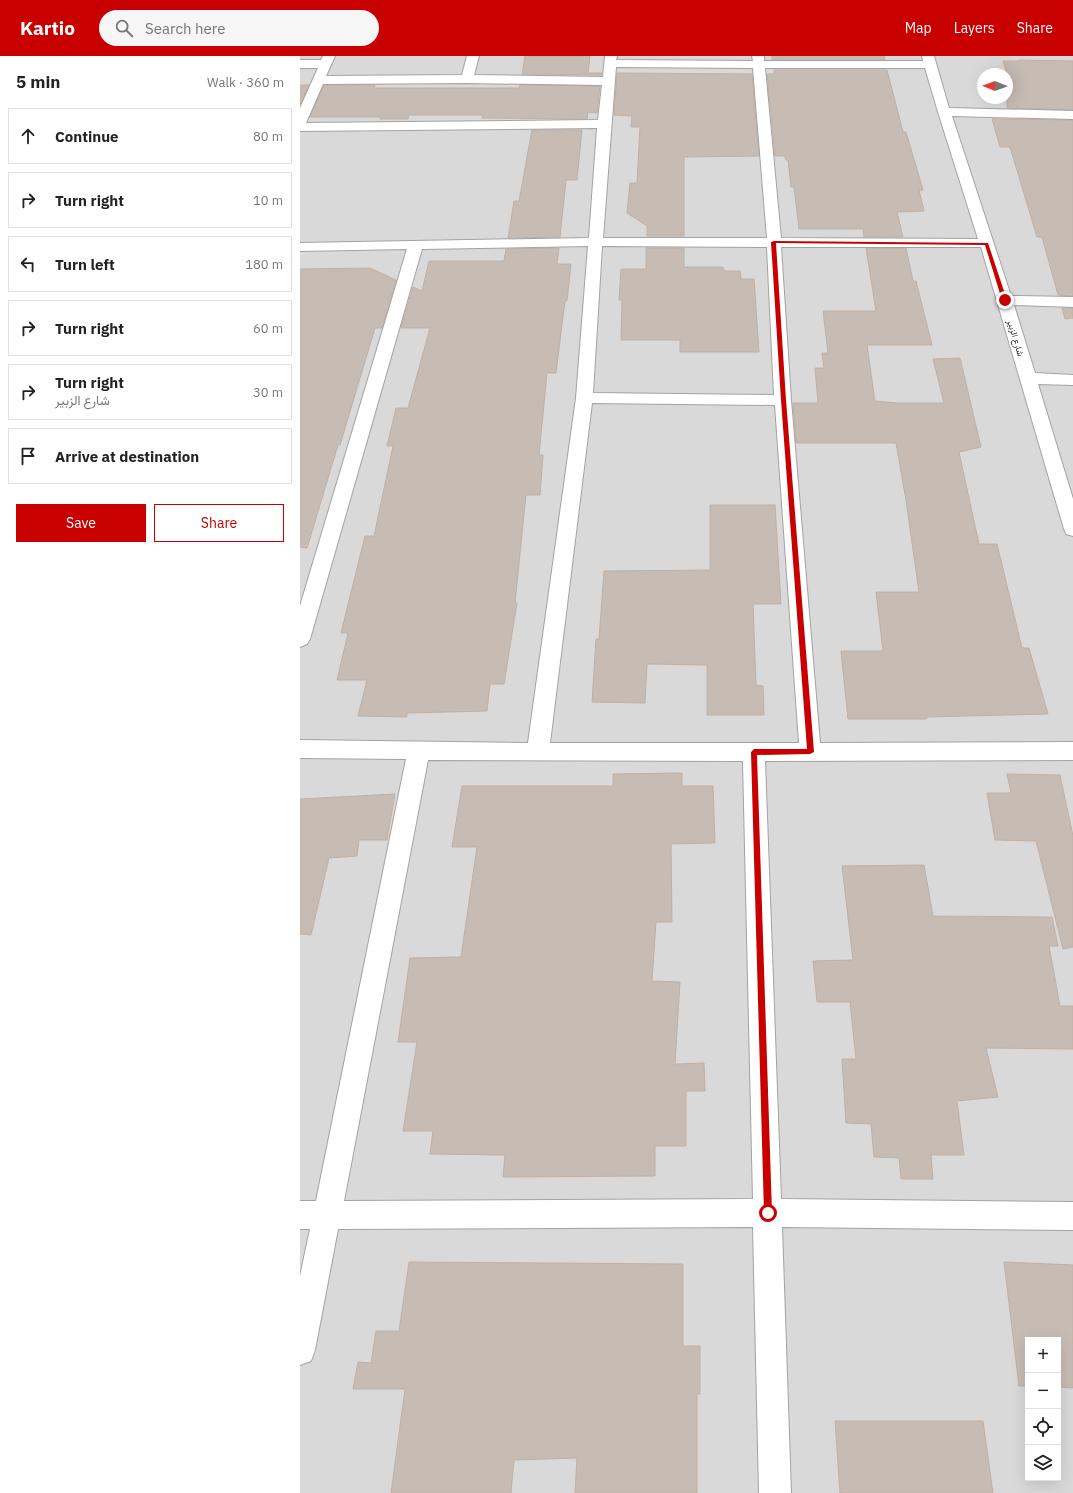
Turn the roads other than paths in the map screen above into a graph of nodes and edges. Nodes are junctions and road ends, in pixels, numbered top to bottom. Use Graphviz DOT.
graph roads {
  1 [pos="472,56"];
  2 [pos="326,60"];
  3 [pos="611,60"];
  4 [pos="758,60"];
  5 [pos="930,60"];
  6 [pos="300,64"];
  7 [pos="467,79"];
  8 [pos="318,80"];
  9 [pos="609,81"];
  10 [pos="944,112"];
  11 [pos="1073,115"];
  12 [pos="300,122"];
  13 [pos="604,124"];
  14 [pos="300,127"];
  15 [pos="595,242"];
  16 [pos="774,242"];
  17 [pos="987,243"];
  18 [pos="416,245"];
  19 [pos="300,247"];
  20 [pos="1005,300"];
  21 [pos="1073,302"];
  22 [pos="1028,378"];
  23 [pos="1073,380"];
  24 [pos="584,398"];
  25 [pos="783,400"];
  26 [pos="1073,529"];
  27 [pos="300,639"];
  28 [pos="300,749"];
  29 [pos="419,751"];
  30 [pos="1073,751"];
  31 [pos="538,752"];
  32 [pos="754,752"];
  33 [pos="810,752"];
  34 [pos="768,1213"];
  35 [pos="313,1215"];
  36 [pos="1073,1216"];
  37 [pos="300,1350"];
  38 [pos="775,1493"];
  1 -- 7 [label="street"];
  2 -- 6 [label="street"];
  2 -- 8 [label="street"];
  3 -- 4 [label="street"];
  3 -- 9 [label="street"];
  4 -- 5 [label="street"];
  4 -- 16 [label="street"];
  5 -- 10 [label="street, شارع الزبير"];
  7 -- 8 [label="street"];
  7 -- 9 [label="street"];
  8 -- 12 [label="street"];
  9 -- 13 [label="street"];
  10 -- 11 [label="street"];
  10 -- 17 [label="street, شارع الزبير"];
  13 -- 14 [label="street"];
  13 -- 15 [label="street"];
  15 -- 16 [label="street"];
  15 -- 18 [label="street"];
  15 -- 24 [label="street"];
  16 -- 17 [label="street"];
  16 -- 25 [label="street"];
  17 -- 20 [label="street, شارع الزبير"];
  18 -- 19 [label="street"];
  18 -- 27 [label="street"];
  20 -- 21 [label="street"];
  20 -- 22 [label="street, شارع الزبير"];
  22 -- 23 [label="street"];
  22 -- 26 [label="street, شارع الزبير"];
  24 -- 25 [label="street"];
  24 -- 31 [label="street"];
  25 -- 33 [label="street"];
  28 -- 29 [label="street"];
  29 -- 31 [label="street"];
  29 -- 35 [label="street"];
  30 -- 33 [label="street"];
  31 -- 32 [label="street"];
  32 -- 33 [label="street"];
  32 -- 34 [label="street"];
  34 -- 35 [label="street"];
  34 -- 36 [label="street"];
  34 -- 38 [label="street"];
  35 -- 37 [label="street"];
}
